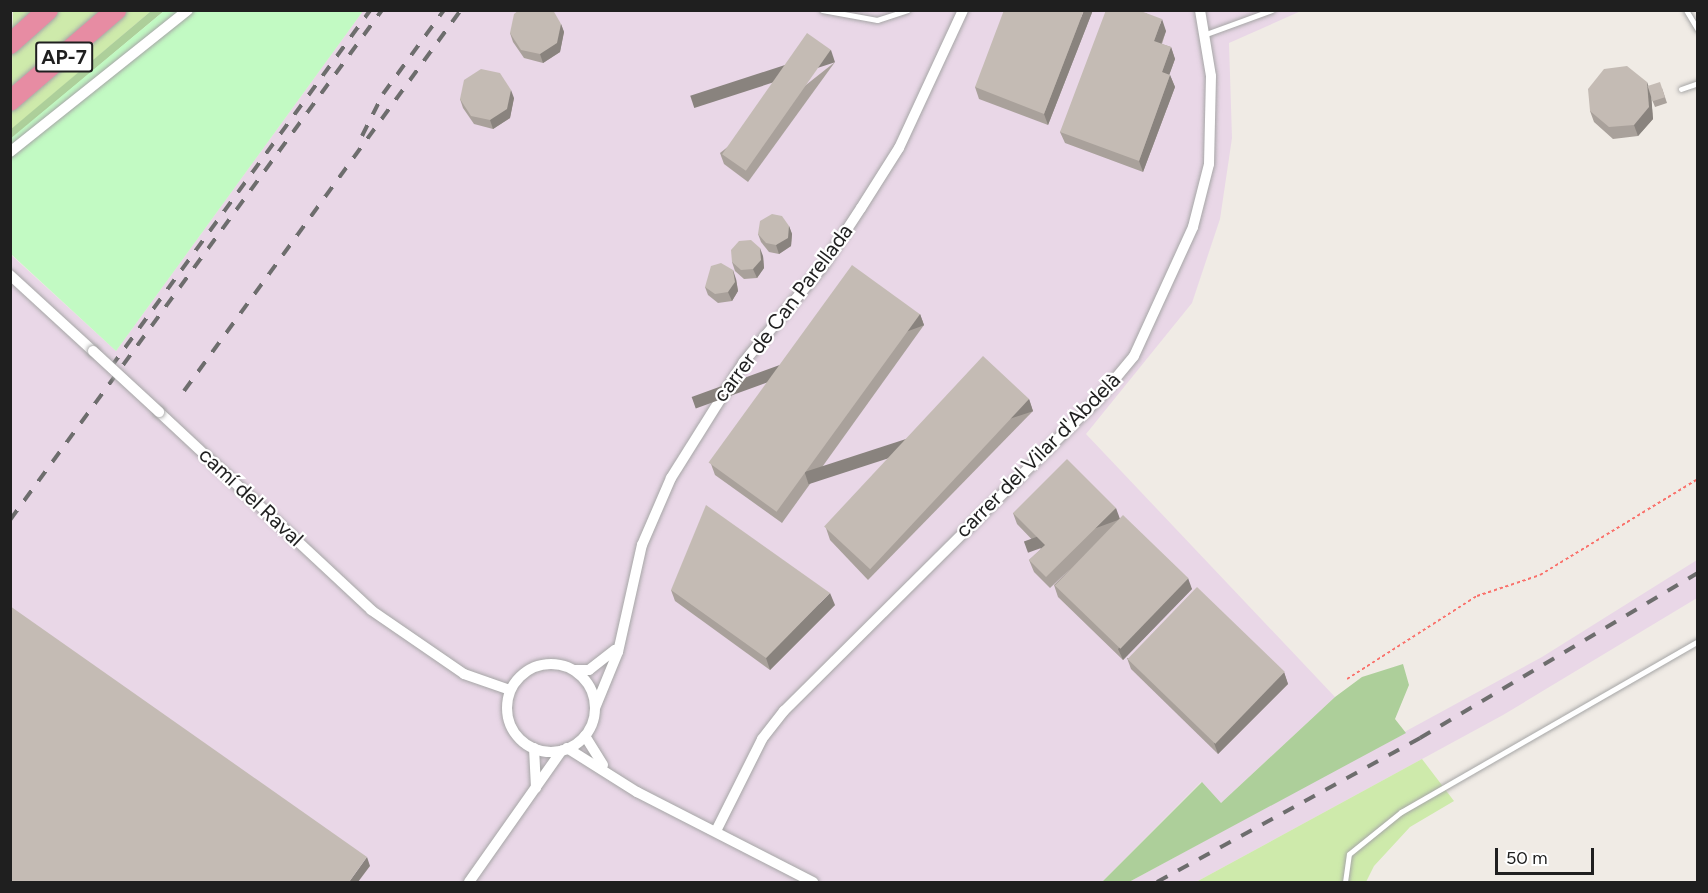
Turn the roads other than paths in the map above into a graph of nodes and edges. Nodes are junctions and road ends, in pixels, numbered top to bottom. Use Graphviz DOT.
graph roads {
  1 [pos="48,10"];
  2 [pos="116,10"];
  3 [pos="189,10"];
  4 [pos="822,10"];
  5 [pos="907,10"];
  6 [pos="963,10"];
  7 [pos="1200,10"];
  8 [pos="1272,10"];
  9 [pos="1686,10"];
  10 [pos="1698,30"];
  11 [pos="1206,34"];
  12 [pos="10,44"];
  13 [pos="1698,83"];
  14 [pos="1681,89"];
  15 [pos="10,101"];
  16 [pos="10,152"];
  17 [pos="10,275"];
  18 [pos="625,624"];
  19 [pos="1698,641"];
  20 [pos="574,670"];
  21 [pos="510,690"];
  22 [pos="596,708"];
  23 [pos="585,736"];
  24 [pos="534,748"];
  25 [pos="565,749"];
  26 [pos="614,776"];
  27 [pos="536,791"];
  28 [pos="716,831"];
  29 [pos="469,882"];
  30 [pos="813,882"];
  31 [pos="1345,882"];
  1 -- 12 [label="highway, AP-7"];
  2 -- 15 [label="highway, AP-7"];
  3 -- 16 [label="street"];
  4 -- 5 [label="lane"];
  6 -- 18 [label="street, carrer de Can Parellada"];
  7 -- 11 [label="street, carrer del Vilar d'Abdelà"];
  8 -- 11 [label="lane"];
  9 -- 10 [label="lane"];
  11 -- 28 [label="street, carrer del Vilar d'Abdelà"];
  13 -- 14 [label="lane"];
  17 -- 21 [label="street, camí del Raval, bridge"];
  18 -- 20 [label="street, carrer de Can Parellada"];
  18 -- 22 [label="street, carrer de Can Parellada"];
  19 -- 31 [label="lane"];
  20 -- 21 [label="street"];
  20 -- 22 [label="street"];
  21 -- 24 [label="street"];
  22 -- 23 [label="street"];
  23 -- 25 [label="street"];
  23 -- 26 [label="street"];
  24 -- 25 [label="street"];
  24 -- 27 [label="street"];
  25 -- 26 [label="street"];
  25 -- 27 [label="street"];
  26 -- 28 [label="street"];
  27 -- 29 [label="street"];
  28 -- 30 [label="street"];
}
